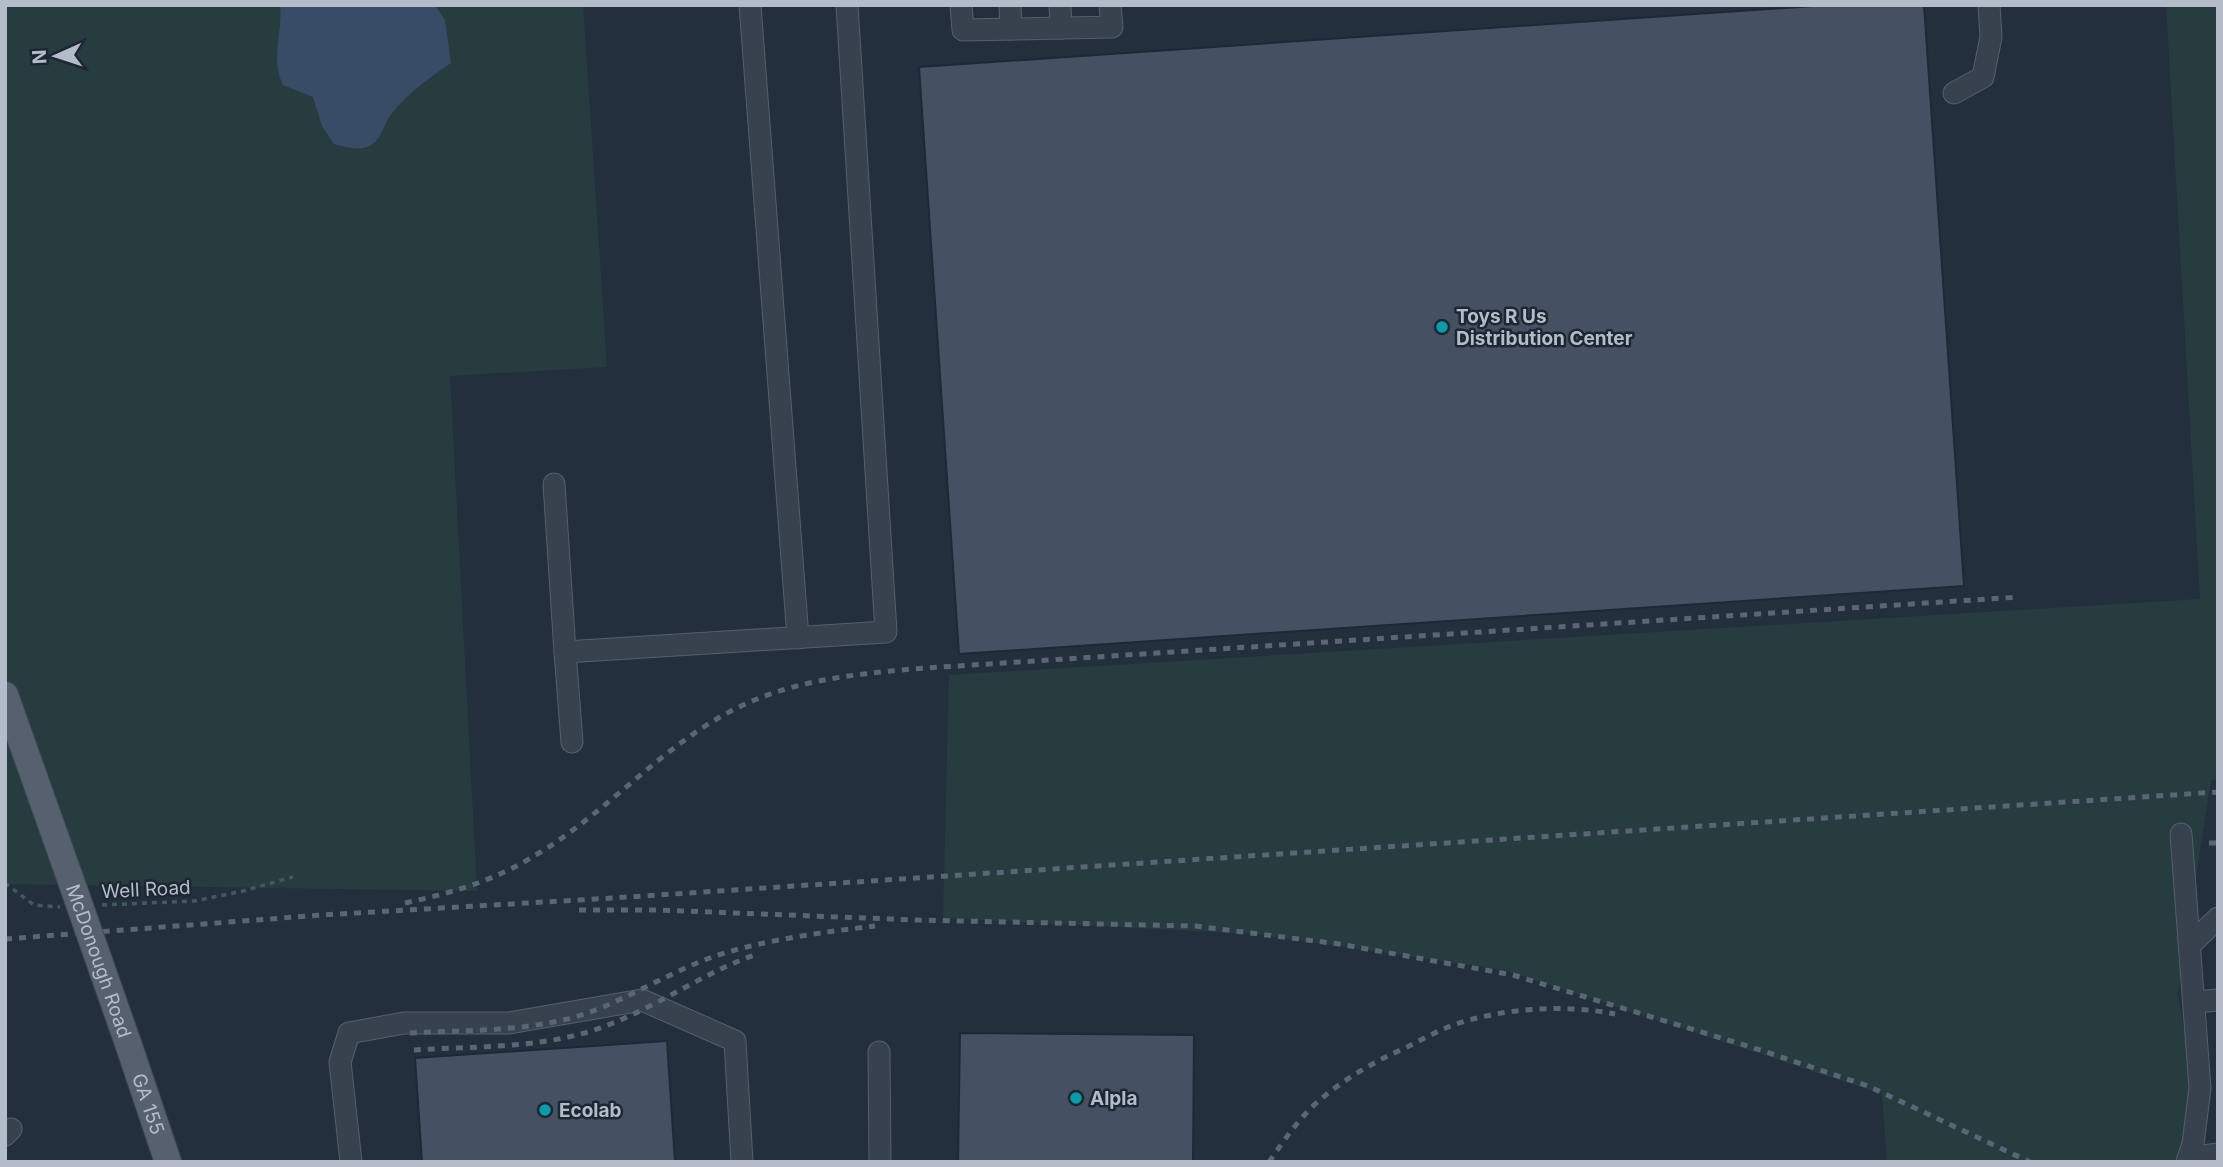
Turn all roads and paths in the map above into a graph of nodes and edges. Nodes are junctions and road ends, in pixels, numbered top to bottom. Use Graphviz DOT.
graph roads {
  1 [pos="750,5"];
  2 [pos="847,5"];
  3 [pos="961,5"];
  4 [pos="1010,5"];
  5 [pos="1060,5"];
  6 [pos="1111,5"];
  7 [pos="1989,5"];
  8 [pos="1061,28"];
  9 [pos="1011,29"];
  10 [pos="1954,93"];
  11 [pos="554,484"];
  12 [pos="798,638"];
  13 [pos="565,652"];
  14 [pos="5,695"];
  15 [pos="572,742"];
  16 [pos="2182,834"];
  17 [pos="293,877"];
  18 [pos="5,883"];
  19 [pos="96,905"];
  20 [pos="63,906"];
  21 [pos="2218,918"];
  22 [pos="2191,944"];
  23 [pos="2218,1000"];
  24 [pos="2195,1002"];
  25 [pos="129,1046"];
  26 [pos="879,1052"];
  27 [pos="2208,1068"];
  28 [pos="2218,1154"];
  29 [pos="2188,1160"];
  30 [pos="168,1162"];
  31 [pos="351,1162"];
  32 [pos="742,1162"];
  33 [pos="880,1162"];
  1 -- 12 [label="street"];
  2 -- 12 [label="street"];
  3 -- 9 [label="street"];
  4 -- 9 [label="street"];
  5 -- 8 [label="street"];
  6 -- 8 [label="street"];
  7 -- 10 [label="street"];
  8 -- 9 [label="street"];
  11 -- 13 [label="street"];
  12 -- 13 [label="street"];
  13 -- 15 [label="street"];
  14 -- 25 [label="main road, McDonough Road / GA 155, bridge"];
  16 -- 22 [label="street"];
  17 -- 19 [label="path, Well Road"];
  18 -- 20 [label="path"];
  21 -- 22 [label="street"];
  22 -- 24 [label="street"];
  23 -- 24 [label="street"];
  24 -- 27 [label="street"];
  25 -- 30 [label="main road, GA 155 / GA 155"];
  26 -- 33 [label="street"];
  27 -- 29 [label="street"];
  28 -- 29 [label="street"];
  31 -- 32 [label="street"];
}
